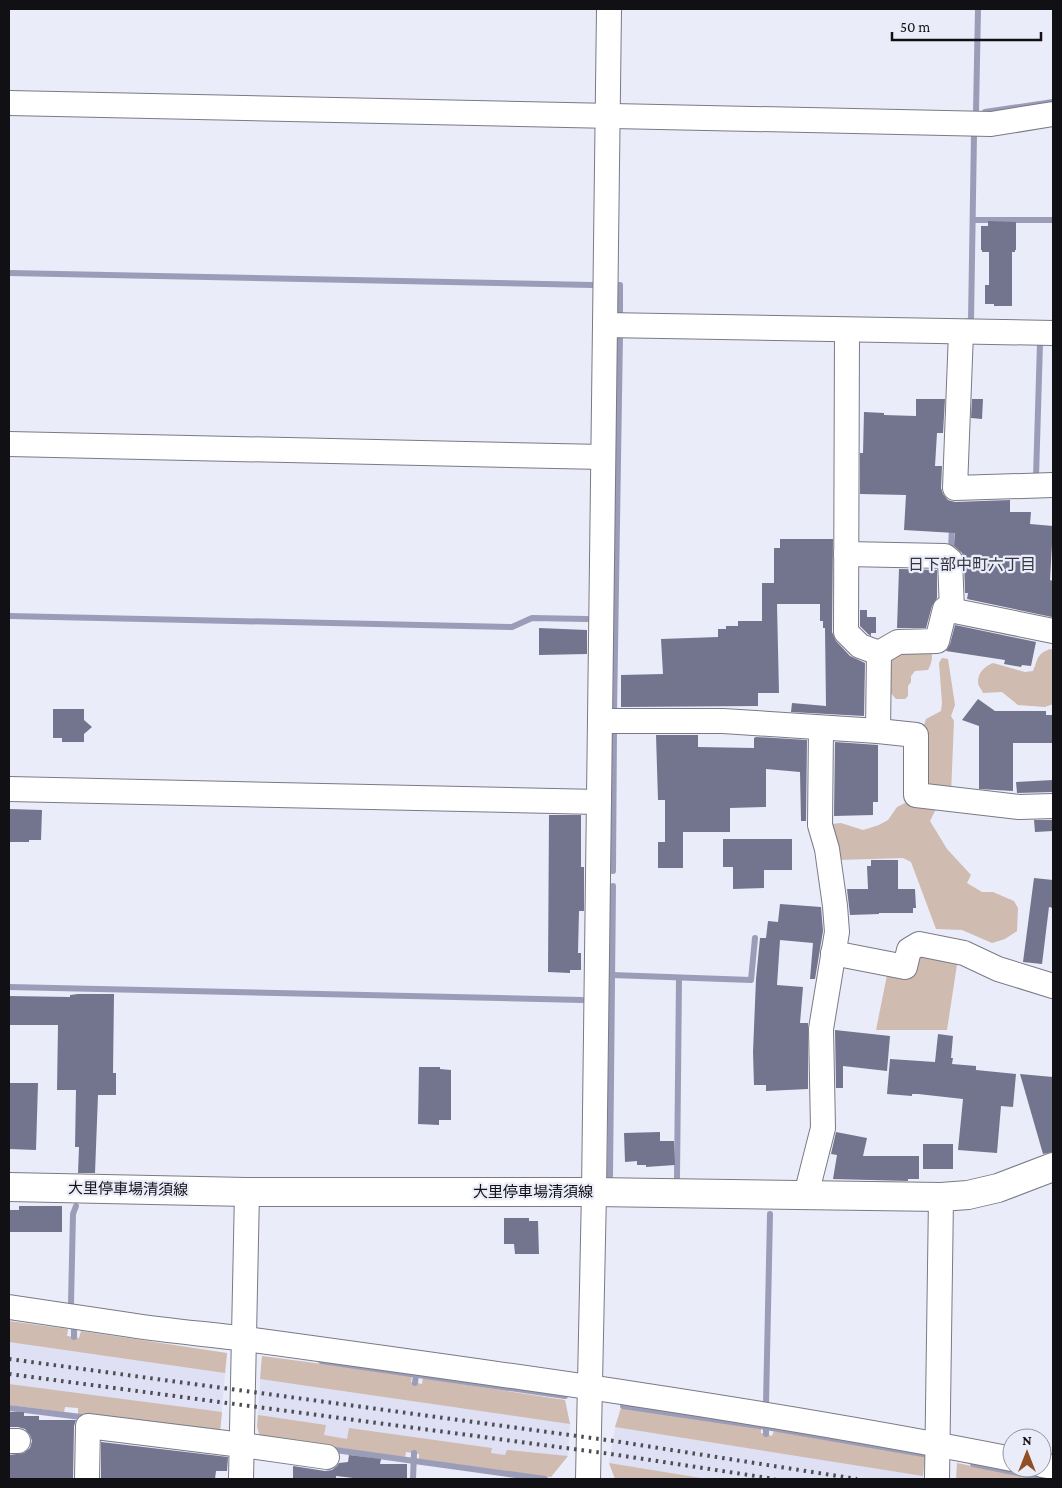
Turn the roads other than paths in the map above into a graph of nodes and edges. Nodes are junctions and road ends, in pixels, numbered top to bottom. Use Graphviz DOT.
graph roads {
  1 [pos="609,9"];
  2 [pos="9,103"];
  3 [pos="1053,114"];
  4 [pos="607,117"];
  5 [pos="605,325"];
  6 [pos="847,330"];
  7 [pos="961,332"];
  8 [pos="1053,333"];
  9 [pos="9,444"];
  10 [pos="603,457"];
  11 [pos="1053,485"];
  12 [pos="846,554"];
  13 [pos="952,610"];
  14 [pos="1053,631"];
  15 [pos="879,653"];
  16 [pos="600,720"];
  17 [pos="821,728"];
  18 [pos="878,731"];
  19 [pos="9,789"];
  20 [pos="599,802"];
  21 [pos="1053,806"];
  22 [pos="833,953"];
  23 [pos="1053,986"];
  24 [pos="1053,1167"];
  25 [pos="9,1186"];
  26 [pos="247,1192"];
  27 [pos="594,1192"];
  28 [pos="806,1195"];
  29 [pos="940,1197"];
  30 [pos="9,1306"];
  31 [pos="244,1339"];
  32 [pos="590,1388"];
  33 [pos="938,1444"];
  34 [pos="242,1445"];
  35 [pos="327,1457"];
  36 [pos="1002,1457"];
  37 [pos="87,1479"];
  38 [pos="241,1479"];
  39 [pos="588,1479"];
  40 [pos="937,1479"];
  1 -- 4 [label="street"];
  2 -- 4 [label="street"];
  3 -- 4 [label="street"];
  4 -- 5 [label="street"];
  5 -- 6 [label="street"];
  5 -- 10 [label="street"];
  6 -- 7 [label="street"];
  6 -- 12 [label="street"];
  7 -- 8 [label="street"];
  7 -- 11 [label="street"];
  9 -- 10 [label="street"];
  10 -- 16 [label="street"];
  12 -- 13 [label="street"];
  12 -- 15 [label="street"];
  13 -- 14 [label="street"];
  13 -- 15 [label="street"];
  15 -- 18 [label="street"];
  16 -- 17 [label="street"];
  16 -- 20 [label="street"];
  17 -- 18 [label="street"];
  17 -- 22 [label="street"];
  18 -- 21 [label="street"];
  19 -- 20 [label="street"];
  20 -- 27 [label="street"];
  22 -- 23 [label="street"];
  22 -- 28 [label="street"];
  24 -- 29 [label="main road, 大里停車場清須線"];
  25 -- 26 [label="main road, 大里停車場清須線"];
  26 -- 27 [label="main road, 大里停車場清須線"];
  26 -- 31 [label="street"];
  27 -- 28 [label="main road, 大里停車場清須線"];
  27 -- 32 [label="street"];
  28 -- 29 [label="main road, 大里停車場清須線"];
  29 -- 33 [label="street"];
  30 -- 31 [label="street"];
  31 -- 32 [label="street"];
  31 -- 34 [label="street"];
  32 -- 33 [label="street"];
  32 -- 39 [label="street"];
  33 -- 36 [label="street"];
  33 -- 40 [label="street"];
  34 -- 35 [label="street"];
  34 -- 37 [label="street"];
  34 -- 38 [label="street"];
}
